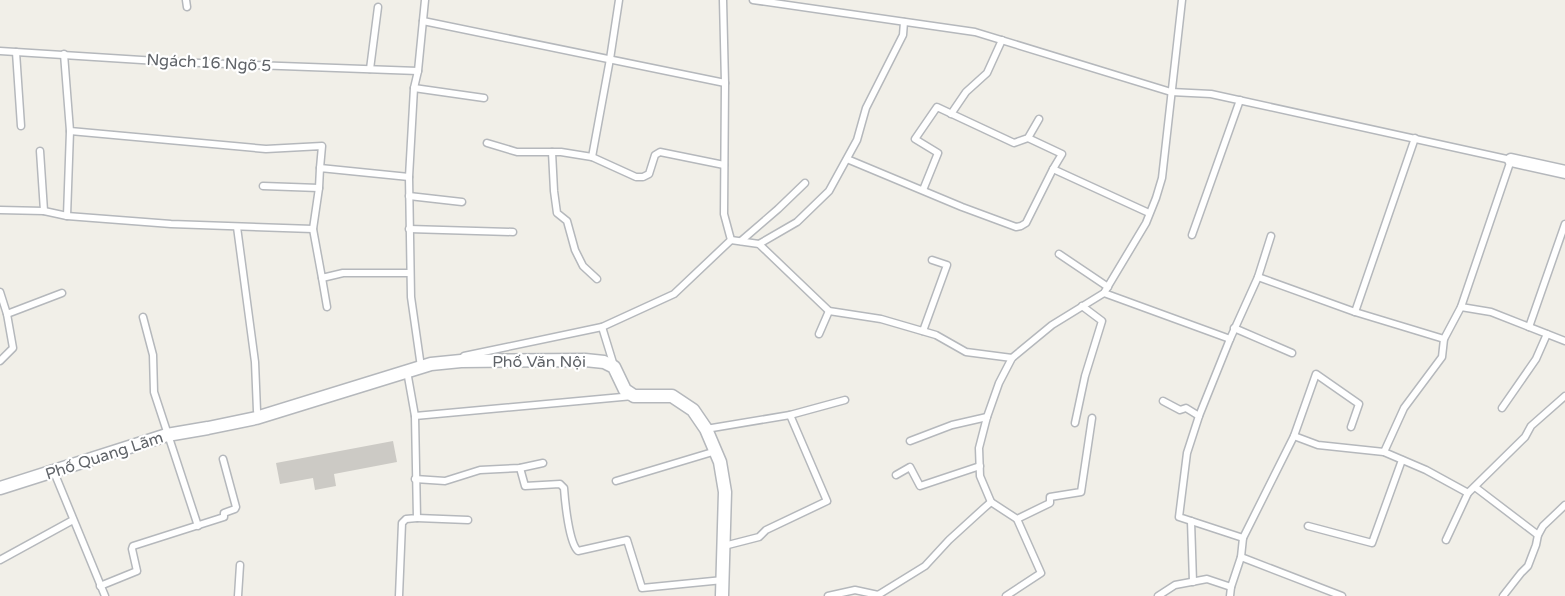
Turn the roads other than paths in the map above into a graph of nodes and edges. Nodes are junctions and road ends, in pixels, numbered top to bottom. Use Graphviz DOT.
graph roads {
  1 [pos="425,0"];
  2 [pos="619,0"];
  3 [pos="723,0"];
  4 [pos="753,0"];
  5 [pos="1182,0"];
  6 [pos="378,7"];
  7 [pos="423,21"];
  8 [pos="904,22"];
  9 [pos="1002,40"];
  10 [pos="0,52"];
  11 [pos="16,52"];
  12 [pos="64,54"];
  13 [pos="610,58"];
  14 [pos="370,69"];
  15 [pos="418,71"];
  16 [pos="725,83"];
  17 [pos="414,88"];
  18 [pos="1171,92"];
  19 [pos="484,98"];
  20 [pos="1240,100"];
  21 [pos="951,114"];
  22 [pos="1039,119"];
  23 [pos="21,126"];
  24 [pos="70,131"];
  25 [pos="1028,138"];
  26 [pos="1415,138"];
  27 [pos="487,143"];
  28 [pos="40,151"];
  29 [pos="552,152"];
  30 [pos="592,157"];
  31 [pos="847,159"];
  32 [pos="1511,160"];
  33 [pos="724,165"];
  34 [pos="320,168"];
  35 [pos="1053,169"];
  36 [pos="1565,172"];
  37 [pos="409,177"];
  38 [pos="805,183"];
  39 [pos="263,186"];
  40 [pos="319,188"];
  41 [pos="922,190"];
  42 [pos="410,196"];
  43 [pos="462,202"];
  44 [pos="0,210"];
  45 [pos="44,211"];
  46 [pos="1150,213"];
  47 [pos="66,216"];
  48 [pos="1565,224"];
  49 [pos="237,227"];
  50 [pos="313,229"];
  51 [pos="409,229"];
  52 [pos="513,232"];
  53 [pos="1192,235"];
  54 [pos="1271,236"];
  55 [pos="731,240"];
  56 [pos="741,241"];
  57 [pos="759,244"];
  58 [pos="1059,254"];
  59 [pos="932,260"];
  60 [pos="410,273"];
  61 [pos="1258,277"];
  62 [pos="322,278"];
  63 [pos="597,279"];
  64 [pos="1106,290"];
  65 [pos="0,292"];
  66 [pos="62,292"];
  67 [pos="1082,306"];
  68 [pos="327,307"];
  69 [pos="1461,307"];
  70 [pos="829,311"];
  71 [pos="1355,312"];
  72 [pos="7,314"];
  73 [pos="143,317"];
  74 [pos="602,327"];
  75 [pos="1529,327"];
  76 [pos="1234,328"];
  77 [pos="923,331"];
  78 [pos="819,334"];
  79 [pos="1547,334"];
  80 [pos="1230,339"];
  81 [pos="1444,339"];
  82 [pos="1565,341"];
  83 [pos="1292,353"];
  84 [pos="1012,358"];
  85 [pos="0,361"];
  86 [pos="426,365"];
  87 [pos="614,367"];
  88 [pos="407,371"];
  89 [pos="634,396"];
  90 [pos="1565,396"];
  91 [pos="845,400"];
  92 [pos="1163,401"];
  93 [pos="1502,408"];
  94 [pos="257,411"];
  95 [pos="415,416"];
  96 [pos="790,416"];
  97 [pos="1199,416"];
  98 [pos="986,417"];
  99 [pos="1092,418"];
  100 [pos="1075,423"];
  101 [pos="1351,427"];
  102 [pos="208,428"];
  103 [pos="706,429"];
  104 [pos="167,435"];
  105 [pos="1294,436"];
  106 [pos="910,441"];
  107 [pos="716,451"];
  108 [pos="1384,452"];
  109 [pos="224,459"];
  110 [pos="1402,460"];
  111 [pos="542,463"];
  112 [pos="980,466"];
  113 [pos="520,468"];
  114 [pos="54,472"];
  115 [pos="896,475"];
  116 [pos="415,479"];
  117 [pos="616,480"];
  118 [pos="1475,487"];
  119 [pos="0,488"];
  120 [pos="1468,493"];
  121 [pos="991,502"];
  122 [pos="1565,504"];
  123 [pos="417,518"];
  124 [pos="1017,519"];
  125 [pos="73,520"];
  126 [pos="468,520"];
  127 [pos="1191,521"];
  128 [pos="198,526"];
  129 [pos="1308,526"];
  130 [pos="1538,535"];
  131 [pos="1243,538"];
  132 [pos="1446,540"];
  133 [pos="724,546"];
  134 [pos="1241,558"];
  135 [pos="0,560"];
  136 [pos="240,565"];
  137 [pos="723,580"];
  138 [pos="1193,582"];
  139 [pos="100,586"];
  140 [pos="1231,587"];
  141 [pos="856,593"];
  142 [pos="105,596"];
  143 [pos="238,596"];
  144 [pos="399,596"];
  145 [pos="722,596"];
  146 [pos="828,596"];
  147 [pos="1006,596"];
  148 [pos="1158,596"];
  149 [pos="1230,596"];
  150 [pos="1342,596"];
  151 [pos="1503,596"];
  1 -- 7 [label="lane"];
  2 -- 13 [label="lane"];
  3 -- 16 [label="lane"];
  4 -- 8 [label="lane"];
  5 -- 18 [label="lane"];
  6 -- 14 [label="lane"];
  7 -- 13 [label="lane"];
  7 -- 15 [label="lane"];
  8 -- 9 [label="lane"];
  8 -- 31 [label="lane"];
  9 -- 18 [label="lane"];
  9 -- 21 [label="lane"];
  10 -- 11 [label="lane, Ngách 16 Ngõ 5"];
  11 -- 12 [label="lane, Ngách 16 Ngõ 5"];
  11 -- 23 [label="lane"];
  12 -- 14 [label="lane, Ngách 16 Ngõ 5"];
  12 -- 24 [label="lane"];
  13 -- 16 [label="lane"];
  13 -- 30 [label="lane"];
  14 -- 15 [label="lane, Ngách 16 Ngõ 5"];
  15 -- 17 [label="lane"];
  16 -- 33 [label="lane"];
  17 -- 19 [label="lane"];
  17 -- 37 [label="lane"];
  18 -- 20 [label="lane"];
  18 -- 46 [label="lane"];
  20 -- 26 [label="lane"];
  20 -- 53 [label="lane"];
  21 -- 25 [label="lane"];
  21 -- 41 [label="lane"];
  22 -- 25 [label="lane"];
  24 -- 34 [label="lane"];
  24 -- 47 [label="lane"];
  25 -- 35 [label="lane"];
  26 -- 32 [label="lane"];
  26 -- 71 [label="lane"];
  27 -- 29 [label="lane"];
  28 -- 45 [label="lane"];
  29 -- 30 [label="lane"];
  29 -- 63 [label="lane"];
  30 -- 33 [label="lane"];
  31 -- 41 [label="lane"];
  31 -- 57 [label="lane"];
  32 -- 36 [label="street"];
  32 -- 69 [label="lane"];
  33 -- 55 [label="lane"];
  34 -- 37 [label="lane"];
  34 -- 40 [label="lane"];
  35 -- 41 [label="lane"];
  35 -- 46 [label="lane"];
  37 -- 42 [label="lane"];
  38 -- 56 [label="lane"];
  39 -- 40 [label="lane"];
  40 -- 50 [label="lane"];
  42 -- 43 [label="lane"];
  42 -- 51 [label="lane"];
  44 -- 45 [label="lane"];
  45 -- 47 [label="lane"];
  46 -- 64 [label="lane"];
  47 -- 49 [label="lane"];
  48 -- 75 [label="lane"];
  49 -- 50 [label="lane"];
  49 -- 94 [label="lane"];
  50 -- 62 [label="lane"];
  51 -- 52 [label="lane"];
  51 -- 60 [label="lane"];
  54 -- 61 [label="lane"];
  55 -- 56 [label="lane"];
  55 -- 74 [label="lane"];
  56 -- 57 [label="lane"];
  57 -- 70 [label="lane"];
  58 -- 64 [label="lane"];
  59 -- 77 [label="lane"];
  60 -- 62 [label="lane"];
  60 -- 86 [label="lane"];
  61 -- 71 [label="lane"];
  61 -- 76 [label="lane"];
  62 -- 68 [label="lane"];
  64 -- 67 [label="lane"];
  64 -- 80 [label="lane"];
  65 -- 72 [label="lane"];
  66 -- 72 [label="lane"];
  67 -- 84 [label="lane"];
  67 -- 100 [label="lane"];
  69 -- 75 [label="lane"];
  69 -- 81 [label="lane"];
  70 -- 77 [label="lane"];
  70 -- 78 [label="lane"];
  71 -- 81 [label="lane"];
  72 -- 85 [label="lane"];
  73 -- 104 [label="lane"];
  74 -- 86 [label="lane"];
  74 -- 87 [label="lane"];
  75 -- 79 [label="lane"];
  76 -- 80 [label="lane"];
  76 -- 83 [label="lane"];
  77 -- 84 [label="lane"];
  79 -- 82 [label="lane"];
  79 -- 93 [label="lane"];
  80 -- 97 [label="lane"];
  81 -- 108 [label="lane"];
  84 -- 98 [label="lane"];
  86 -- 87 [label="street, Phố Văn Nội"];
  86 -- 88 [label="street, Phố Văn Nội"];
  87 -- 89 [label="street"];
  88 -- 95 [label="lane"];
  88 -- 102 [label="street, Phố Văn Nội"];
  89 -- 95 [label="lane"];
  89 -- 103 [label="street"];
  90 -- 118 [label="lane"];
  91 -- 96 [label="lane"];
  92 -- 97 [label="lane"];
  95 -- 116 [label="lane"];
  96 -- 103 [label="lane"];
  96 -- 133 [label="lane"];
  97 -- 127 [label="lane"];
  98 -- 106 [label="lane"];
  98 -- 112 [label="lane"];
  99 -- 124 [label="lane"];
  101 -- 105 [label="lane"];
  102 -- 104 [label="street, Phố Quang Lãm"];
  103 -- 107 [label="street"];
  104 -- 114 [label="street, Phố Quang Lãm"];
  104 -- 128 [label="lane"];
  105 -- 108 [label="lane"];
  105 -- 131 [label="lane"];
  107 -- 117 [label="lane"];
  107 -- 133 [label="street"];
  108 -- 110 [label="lane"];
  109 -- 128 [label="lane"];
  110 -- 120 [label="lane"];
  110 -- 129 [label="lane"];
  111 -- 113 [label="lane"];
  112 -- 115 [label="lane"];
  112 -- 121 [label="lane"];
  113 -- 116 [label="lane"];
  113 -- 137 [label="lane"];
  114 -- 119 [label="street, Phố Quang Lãm"];
  114 -- 125 [label="lane"];
  116 -- 123 [label="lane"];
  118 -- 120 [label="lane"];
  118 -- 130 [label="lane"];
  120 -- 132 [label="lane"];
  121 -- 124 [label="lane"];
  121 -- 141 [label="lane"];
  122 -- 130 [label="lane"];
  123 -- 126 [label="lane"];
  123 -- 144 [label="lane"];
  124 -- 147 [label="lane"];
  125 -- 135 [label="lane"];
  125 -- 139 [label="lane"];
  127 -- 131 [label="lane"];
  127 -- 138 [label="lane"];
  128 -- 139 [label="lane"];
  130 -- 151 [label="lane"];
  131 -- 134 [label="lane"];
  133 -- 137 [label="street"];
  134 -- 140 [label="lane"];
  134 -- 150 [label="lane"];
  136 -- 143 [label="lane"];
  137 -- 145 [label="street"];
  138 -- 140 [label="lane"];
  138 -- 148 [label="lane"];
  139 -- 142 [label="lane"];
  140 -- 149 [label="lane"];
  141 -- 146 [label="lane"];
}
